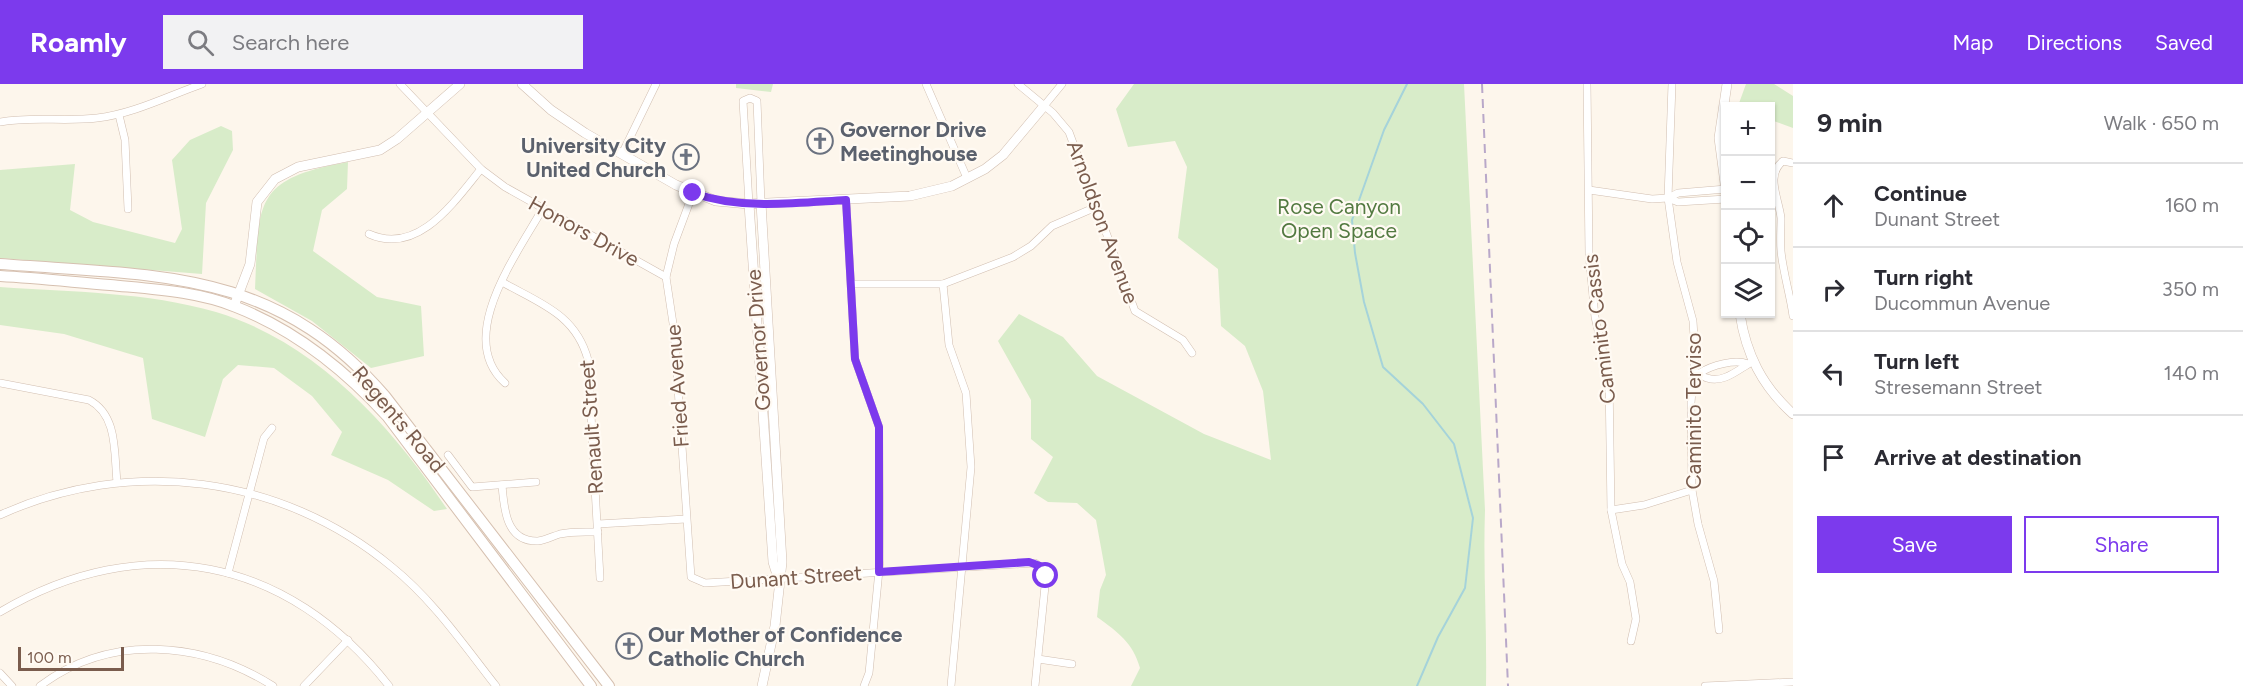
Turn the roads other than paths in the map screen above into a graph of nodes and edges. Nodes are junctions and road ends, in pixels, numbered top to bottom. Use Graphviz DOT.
graph roads {
  1 [pos="176,84"];
  2 [pos="202,84"];
  3 [pos="400,84"];
  4 [pos="460,84"];
  5 [pos="522,84"];
  6 [pos="656,84"];
  7 [pos="926,84"];
  8 [pos="1018,84"];
  9 [pos="1062,84"];
  10 [pos="1587,84"];
  11 [pos="1671,84"];
  12 [pos="1727,84"];
  13 [pos="179,92"];
  14 [pos="1044,106"];
  15 [pos="426,113"];
  16 [pos="119,115"];
  17 [pos="0,122"];
  18 [pos="622,154"];
  19 [pos="1721,156"];
  20 [pos="1793,163"];
  21 [pos="481,169"];
  22 [pos="1775,174"];
  23 [pos="967,178"];
  24 [pos="1589,190"];
  25 [pos="1721,190"];
  26 [pos="693,193"];
  27 [pos="1668,198"];
  28 [pos="1721,199"];
  29 [pos="846,200"];
  30 [pos="1775,202"];
  31 [pos="761,203"];
  32 [pos="748,204"];
  33 [pos="1096,207"];
  34 [pos="543,208"];
  35 [pos="128,209"];
  36 [pos="369,234"];
  37 [pos="0,264"];
  38 [pos="0,276"];
  39 [pos="666,277"];
  40 [pos="502,282"];
  41 [pos="851,284"];
  42 [pos="943,284"];
  43 [pos="239,293"];
  44 [pos="234,306"];
  45 [pos="1793,316"];
  46 [pos="1741,318"];
  47 [pos="1192,353"];
  48 [pos="1732,363"];
  49 [pos="1750,363"];
  50 [pos="1697,372"];
  51 [pos="1735,374"];
  52 [pos="0,383"];
  53 [pos="505,383"];
  54 [pos="1793,414"];
  55 [pos="272,428"];
  56 [pos="448,455"];
  57 [pos="117,482"];
  58 [pos="536,482"];
  59 [pos="502,485"];
  60 [pos="1692,490"];
  61 [pos="249,492"];
  62 [pos="1611,510"];
  63 [pos="0,515"];
  64 [pos="686,519"];
  65 [pos="598,528"];
  66 [pos="963,566"];
  67 [pos="879,572"];
  68 [pos="228,573"];
  69 [pos="600,578"];
  70 [pos="778,579"];
  71 [pos="696,581"];
  72 [pos="0,612"];
  73 [pos="1719,630"];
  74 [pos="348,640"];
  75 [pos="1631,641"];
  76 [pos="1038,659"];
  77 [pos="1072,664"];
  78 [pos="0,673"];
  79 [pos="1793,682"];
  80 [pos="12,686"];
  81 [pos="40,686"];
  82 [pos="273,686"];
  83 [pos="304,686"];
  84 [pos="389,686"];
  85 [pos="496,686"];
  86 [pos="591,686"];
  87 [pos="609,686"];
  88 [pos="762,686"];
  89 [pos="864,686"];
  90 [pos="951,686"];
  91 [pos="1035,686"];
  92 [pos="1705,686"];
  1 -- 13 [label="street"];
  2 -- 13 [label="street"];
  3 -- 15 [label="street, Honors Drive"];
  4 -- 15 [label="street"];
  5 -- 18 [label="street"];
  6 -- 18 [label="street"];
  7 -- 23 [label="street"];
  8 -- 14 [label="street, Arnoldson Avenue"];
  9 -- 14 [label="street"];
  10 -- 24 [label="street, Caminito Cassis"];
  11 -- 27 [label="street, Caminito Terviso"];
  12 -- 19 [label="street"];
  13 -- 16 [label="street"];
  14 -- 23 [label="street"];
  14 -- 33 [label="street, Arnoldson Avenue"];
  15 -- 21 [label="street, Honors Drive"];
  15 -- 43 [label="street"];
  16 -- 17 [label="street"];
  16 -- 35 [label="street"];
  18 -- 26 [label="street"];
  20 -- 22 [label="street"];
  21 -- 34 [label="street, Honors Drive"];
  21 -- 36 [label="street"];
  23 -- 29 [label="street"];
  24 -- 27 [label="street"];
  24 -- 62 [label="street, Caminito Cassis"];
  25 -- 27 [label="street"];
  26 -- 32 [label="street"];
  26 -- 39 [label="street, Fried Avenue"];
  27 -- 28 [label="street"];
  27 -- 50 [label="street, Caminito Terviso"];
  29 -- 31 [label="street"];
  29 -- 41 [label="street"];
  30 -- 45 [label="street"];
  31 -- 32 [label="street"];
  31 -- 32 [label="street, Governor Drive"];
  31 -- 70 [label="street, Governor Drive"];
  32 -- 70 [label="street, Governor Drive"];
  33 -- 42 [label="street"];
  33 -- 47 [label="street, Arnoldson Avenue"];
  34 -- 39 [label="street, Honors Drive"];
  34 -- 40 [label="street"];
  37 -- 43 [label="main road, Regents Road"];
  38 -- 44 [label="main road, Regents Road"];
  39 -- 64 [label="street, Fried Avenue"];
  40 -- 53 [label="street"];
  40 -- 65 [label="street, Renault Street"];
  41 -- 42 [label="street"];
  41 -- 67 [label="street"];
  42 -- 66 [label="street"];
  43 -- 44 [label="street"];
  43 -- 87 [label="main road, Regents Road"];
  44 -- 86 [label="main road, Regents Road"];
  46 -- 49 [label="street"];
  48 -- 49 [label="street"];
  48 -- 50 [label="street"];
  48 -- 51 [label="street"];
  49 -- 51 [label="street"];
  49 -- 54 [label="street"];
  50 -- 51 [label="street"];
  50 -- 60 [label="street, Caminito Terviso"];
  52 -- 57 [label="street"];
  55 -- 61 [label="street"];
  56 -- 59 [label="street"];
  57 -- 61 [label="street"];
  57 -- 63 [label="street"];
  58 -- 59 [label="street"];
  59 -- 65 [label="street"];
  60 -- 62 [label="street"];
  60 -- 73 [label="street, Caminito Terviso"];
  61 -- 68 [label="street"];
  61 -- 85 [label="street"];
  62 -- 75 [label="street, Caminito Cassis"];
  64 -- 65 [label="street"];
  64 -- 71 [label="street, Fried Avenue"];
  65 -- 69 [label="street, Renault Street"];
  66 -- 67 [label="street, Dunant Street"];
  66 -- 76 [label="street, Dunant Street"];
  66 -- 90 [label="street"];
  67 -- 70 [label="street, Dunant Street"];
  67 -- 89 [label="street"];
  68 -- 72 [label="street"];
  68 -- 74 [label="street"];
  70 -- 71 [label="street, Dunant Street"];
  70 -- 88 [label="street, Governor Drive"];
  74 -- 83 [label="street"];
  74 -- 84 [label="street"];
  76 -- 77 [label="street"];
  76 -- 91 [label="street"];
  78 -- 80 [label="street"];
  79 -- 92 [label="street"];
  81 -- 82 [label="street"];
}
